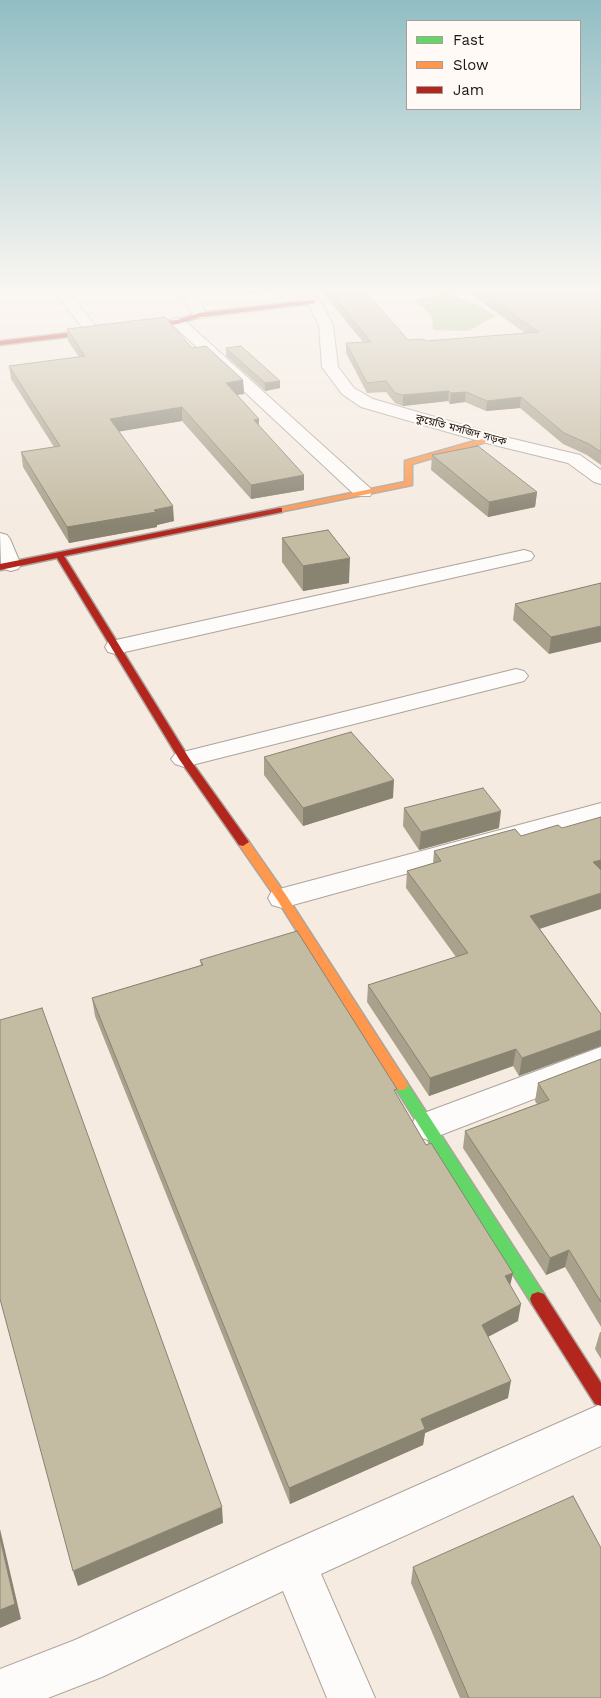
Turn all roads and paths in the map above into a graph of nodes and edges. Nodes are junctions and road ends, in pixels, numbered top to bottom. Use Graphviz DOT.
graph roads {
  1 [pos="228,368"];
  2 [pos="330,368"];
  3 [pos="492,439"];
  4 [pos="601,478"];
  5 [pos="363,492"];
  6 [pos="0,539"];
  7 [pos="60,556"];
  8 [pos="524,556"];
  9 [pos="6,566"];
  10 [pos="116,646"];
  11 [pos="516,676"];
  12 [pos="184,759"];
  13 [pos="601,811"];
  14 [pos="282,898"];
  15 [pos="601,1060"];
  16 [pos="428,1126"];
  17 [pos="601,1398"];
  18 [pos="601,1425"];
  19 [pos="294,1563"];
  20 [pos="0,1692"];
  21 [pos="351,1698"];
  1 -- 5 [label="street"];
  2 -- 3 [label="street, কুয়েতি মসজিদ সড়ক"];
  3 -- 4 [label="street, কুয়েতি মসজিদ সড়ক"];
  3 -- 5 [label="street"];
  5 -- 7 [label="street"];
  6 -- 9 [label="street"];
  7 -- 9 [label="street"];
  7 -- 10 [label="street"];
  8 -- 10 [label="street"];
  10 -- 12 [label="street"];
  11 -- 12 [label="street"];
  12 -- 14 [label="street"];
  13 -- 14 [label="street"];
  14 -- 16 [label="street"];
  15 -- 16 [label="street"];
  16 -- 17 [label="street"];
  18 -- 19 [label="street"];
  19 -- 20 [label="street"];
  19 -- 21 [label="street"];
}
